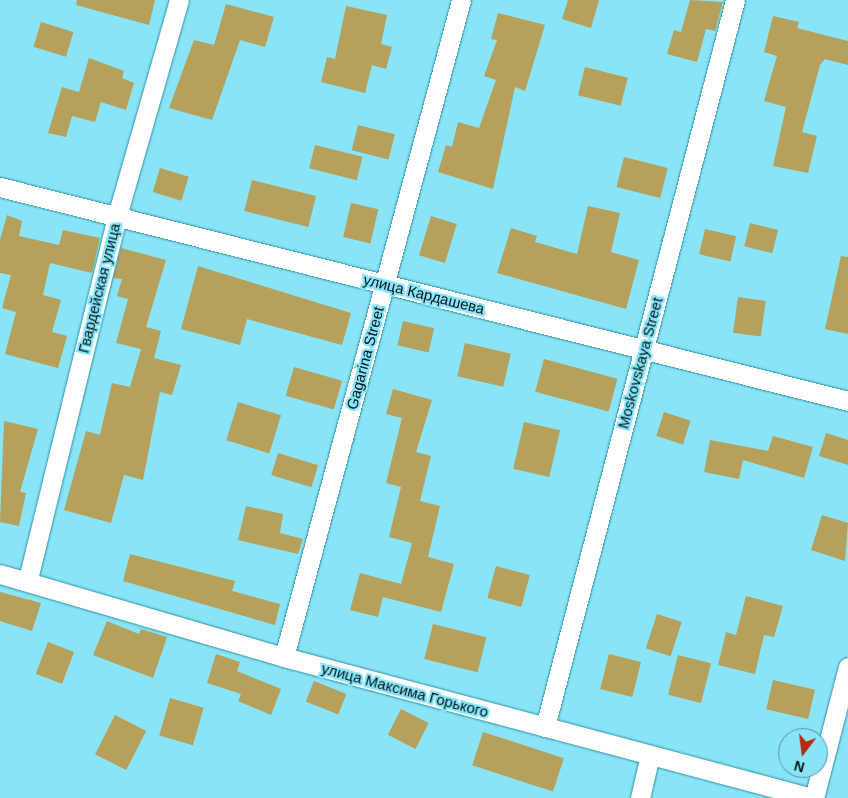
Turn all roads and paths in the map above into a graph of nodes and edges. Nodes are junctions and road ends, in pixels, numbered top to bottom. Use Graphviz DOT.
graph roads {
  1 [pos="179,0"];
  2 [pos="461,0"];
  3 [pos="734,0"];
  4 [pos="0,186"];
  5 [pos="117,216"];
  6 [pos="385,284"];
  7 [pos="643,349"];
  8 [pos="848,401"];
  9 [pos="0,574"];
  10 [pos="28,579"];
  11 [pos="284,658"];
  12 [pos="848,667"];
  13 [pos="545,727"];
  14 [pos="650,755"];
  15 [pos="640,798"];
  16 [pos="813,798"];
  1 -- 5 [label="street, Гвардейская улица"];
  2 -- 6 [label="street, Gagarina Street"];
  3 -- 7 [label="street, Moskovskaya Street"];
  4 -- 5 [label="street, улица Кардашева"];
  5 -- 6 [label="street, улица Кардашева"];
  5 -- 10 [label="street, Гвардейская улица"];
  6 -- 7 [label="street, улица Кардашева"];
  6 -- 11 [label="street, Gagarina Street"];
  7 -- 8 [label="street, улица Кардашева"];
  7 -- 13 [label="street, Moskovskaya Street"];
  9 -- 10 [label="street, улица Максима Горького"];
  10 -- 11 [label="street, улица Максима Горького"];
  11 -- 13 [label="street, улица Максима Горького"];
  12 -- 16 [label="street"];
  13 -- 14 [label="street, улица Максима Горького"];
  14 -- 15 [label="street"];
  14 -- 16 [label="street, улица Максима Горького"];
}
